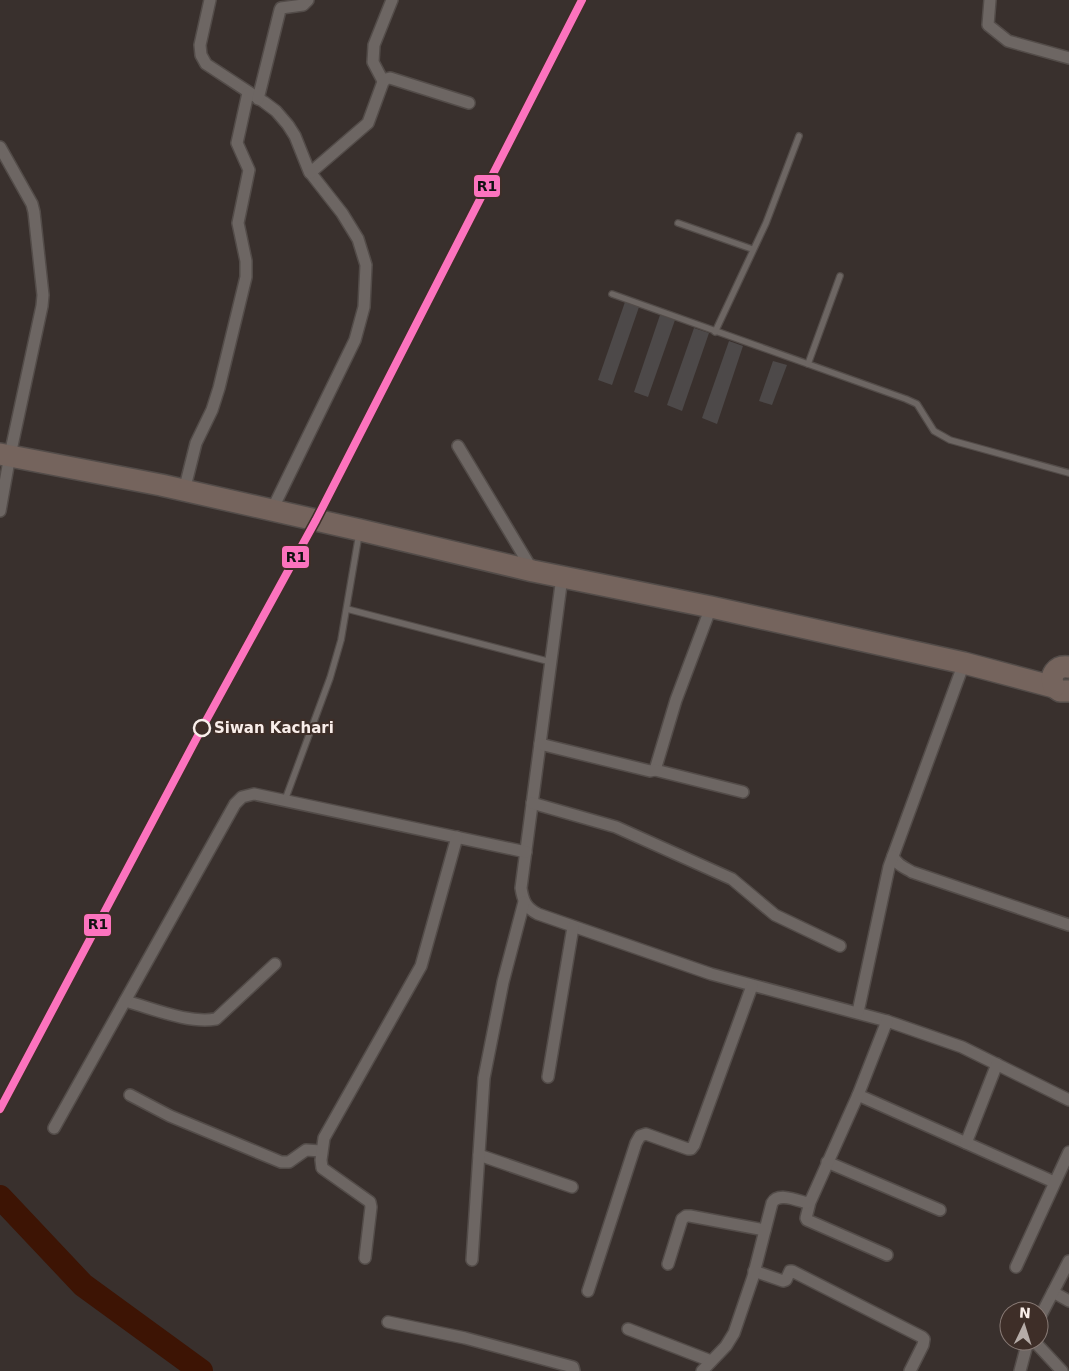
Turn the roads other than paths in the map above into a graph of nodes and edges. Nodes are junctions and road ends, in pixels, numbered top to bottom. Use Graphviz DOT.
graph roads {
  1 [pos="210,0"];
  2 [pos="308,0"];
  3 [pos="392,0"];
  4 [pos="990,0"];
  5 [pos="1069,58"];
  6 [pos="383,81"];
  7 [pos="253,96"];
  8 [pos="469,103"];
  9 [pos="799,136"];
  10 [pos="0,147"];
  11 [pos="310,173"];
  12 [pos="678,223"];
  13 [pos="752,249"];
  14 [pos="840,276"];
  15 [pos="612,294"];
  16 [pos="715,332"];
  17 [pos="808,364"];
  18 [pos="458,446"];
  19 [pos="5,455"];
  20 [pos="1069,473"];
  21 [pos="184,491"];
  22 [pos="272,510"];
  23 [pos="0,511"];
  24 [pos="360,530"];
  25 [pos="533,571"];
  26 [pos="562,577"];
  27 [pos="711,608"];
  28 [pos="347,609"];
  29 [pos="551,662"];
  30 [pos="964,663"];
  31 [pos="1069,667"];
  32 [pos="1065,690"];
  33 [pos="540,744"];
  34 [pos="655,770"];
  35 [pos="743,792"];
  36 [pos="285,800"];
  37 [pos="532,803"];
  38 [pos="458,837"];
  39 [pos="526,852"];
  40 [pos="893,856"];
  41 [pos="524,902"];
  42 [pos="1069,925"];
  43 [pos="573,926"];
  44 [pos="840,946"];
  45 [pos="275,964"];
  46 [pos="752,986"];
  47 [pos="125,1001"];
  48 [pos="858,1012"];
  49 [pos="887,1021"];
  50 [pos="997,1064"];
  51 [pos="548,1077"];
  52 [pos="858,1094"];
  53 [pos="130,1095"];
  54 [pos="1069,1100"];
  55 [pos="54,1128"];
  56 [pos="966,1144"];
  57 [pos="321,1151"];
  58 [pos="1069,1152"];
  59 [pos="479,1155"];
  60 [pos="827,1162"];
  61 [pos="1054,1182"];
  62 [pos="572,1188"];
  63 [pos="810,1202"];
  64 [pos="940,1210"];
  65 [pos="764,1230"];
  66 [pos="887,1254"];
  67 [pos="365,1258"];
  68 [pos="472,1260"];
  69 [pos="1069,1261"];
  70 [pos="668,1264"];
  71 [pos="1016,1267"];
  72 [pos="754,1271"];
  73 [pos="588,1291"];
  74 [pos="1053,1292"];
  75 [pos="1048,1301"];
  76 [pos="1069,1301"];
  77 [pos="388,1322"];
  78 [pos="628,1329"];
  79 [pos="1025,1351"];
  80 [pos="1043,1351"];
  81 [pos="711,1361"];
  82 [pos="574,1371"];
  83 [pos="702,1371"];
  84 [pos="910,1371"];
  85 [pos="1020,1371"];
  86 [pos="1062,1371"];
  1 -- 7 [label="street"];
  2 -- 7 [label="street"];
  3 -- 6 [label="street"];
  4 -- 5 [label="street"];
  6 -- 8 [label="street"];
  6 -- 11 [label="street"];
  7 -- 11 [label="street"];
  7 -- 21 [label="street"];
  9 -- 13 [label="lane"];
  10 -- 19 [label="street"];
  11 -- 22 [label="street"];
  12 -- 13 [label="lane"];
  13 -- 16 [label="lane"];
  14 -- 17 [label="lane"];
  15 -- 16 [label="lane"];
  16 -- 17 [label="lane"];
  17 -- 20 [label="lane"];
  18 -- 25 [label="street"];
  19 -- 21 [label="highway"];
  19 -- 23 [label="street"];
  21 -- 22 [label="highway"];
  22 -- 24 [label="highway"];
  24 -- 25 [label="highway"];
  24 -- 28 [label="lane"];
  25 -- 26 [label="highway"];
  26 -- 27 [label="highway"];
  26 -- 29 [label="street"];
  27 -- 30 [label="highway"];
  27 -- 34 [label="street"];
  28 -- 29 [label="lane"];
  28 -- 36 [label="lane"];
  29 -- 33 [label="street"];
  30 -- 32 [label="highway"];
  30 -- 40 [label="street"];
  31 -- 32 [label="highway"];
  33 -- 34 [label="street"];
  33 -- 37 [label="street"];
  34 -- 35 [label="street"];
  36 -- 38 [label="street"];
  36 -- 47 [label="street"];
  37 -- 39 [label="street"];
  37 -- 44 [label="street"];
  38 -- 39 [label="street"];
  38 -- 57 [label="street"];
  39 -- 41 [label="street"];
  40 -- 42 [label="street"];
  40 -- 48 [label="street"];
  41 -- 43 [label="street"];
  41 -- 59 [label="street"];
  43 -- 46 [label="street"];
  43 -- 51 [label="street"];
  45 -- 47 [label="street"];
  46 -- 48 [label="street"];
  46 -- 73 [label="street"];
  47 -- 55 [label="street"];
  48 -- 49 [label="street"];
  49 -- 50 [label="street"];
  49 -- 52 [label="street"];
  50 -- 54 [label="street"];
  50 -- 56 [label="street"];
  52 -- 56 [label="street"];
  52 -- 60 [label="street"];
  53 -- 57 [label="street"];
  56 -- 61 [label="street"];
  57 -- 67 [label="street"];
  58 -- 61 [label="street"];
  59 -- 62 [label="street"];
  59 -- 68 [label="street"];
  60 -- 63 [label="street"];
  60 -- 64 [label="street"];
  61 -- 71 [label="street"];
  63 -- 65 [label="street"];
  63 -- 66 [label="street"];
  65 -- 70 [label="street"];
  65 -- 72 [label="street"];
  69 -- 74 [label="street"];
  72 -- 81 [label="street"];
  72 -- 84 [label="street"];
  74 -- 75 [label="street"];
  74 -- 76 [label="street"];
  77 -- 82 [label="street"];
  78 -- 81 [label="street"];
  79 -- 85 [label="street"];
  80 -- 86 [label="street"];
  81 -- 83 [label="street"];
}
